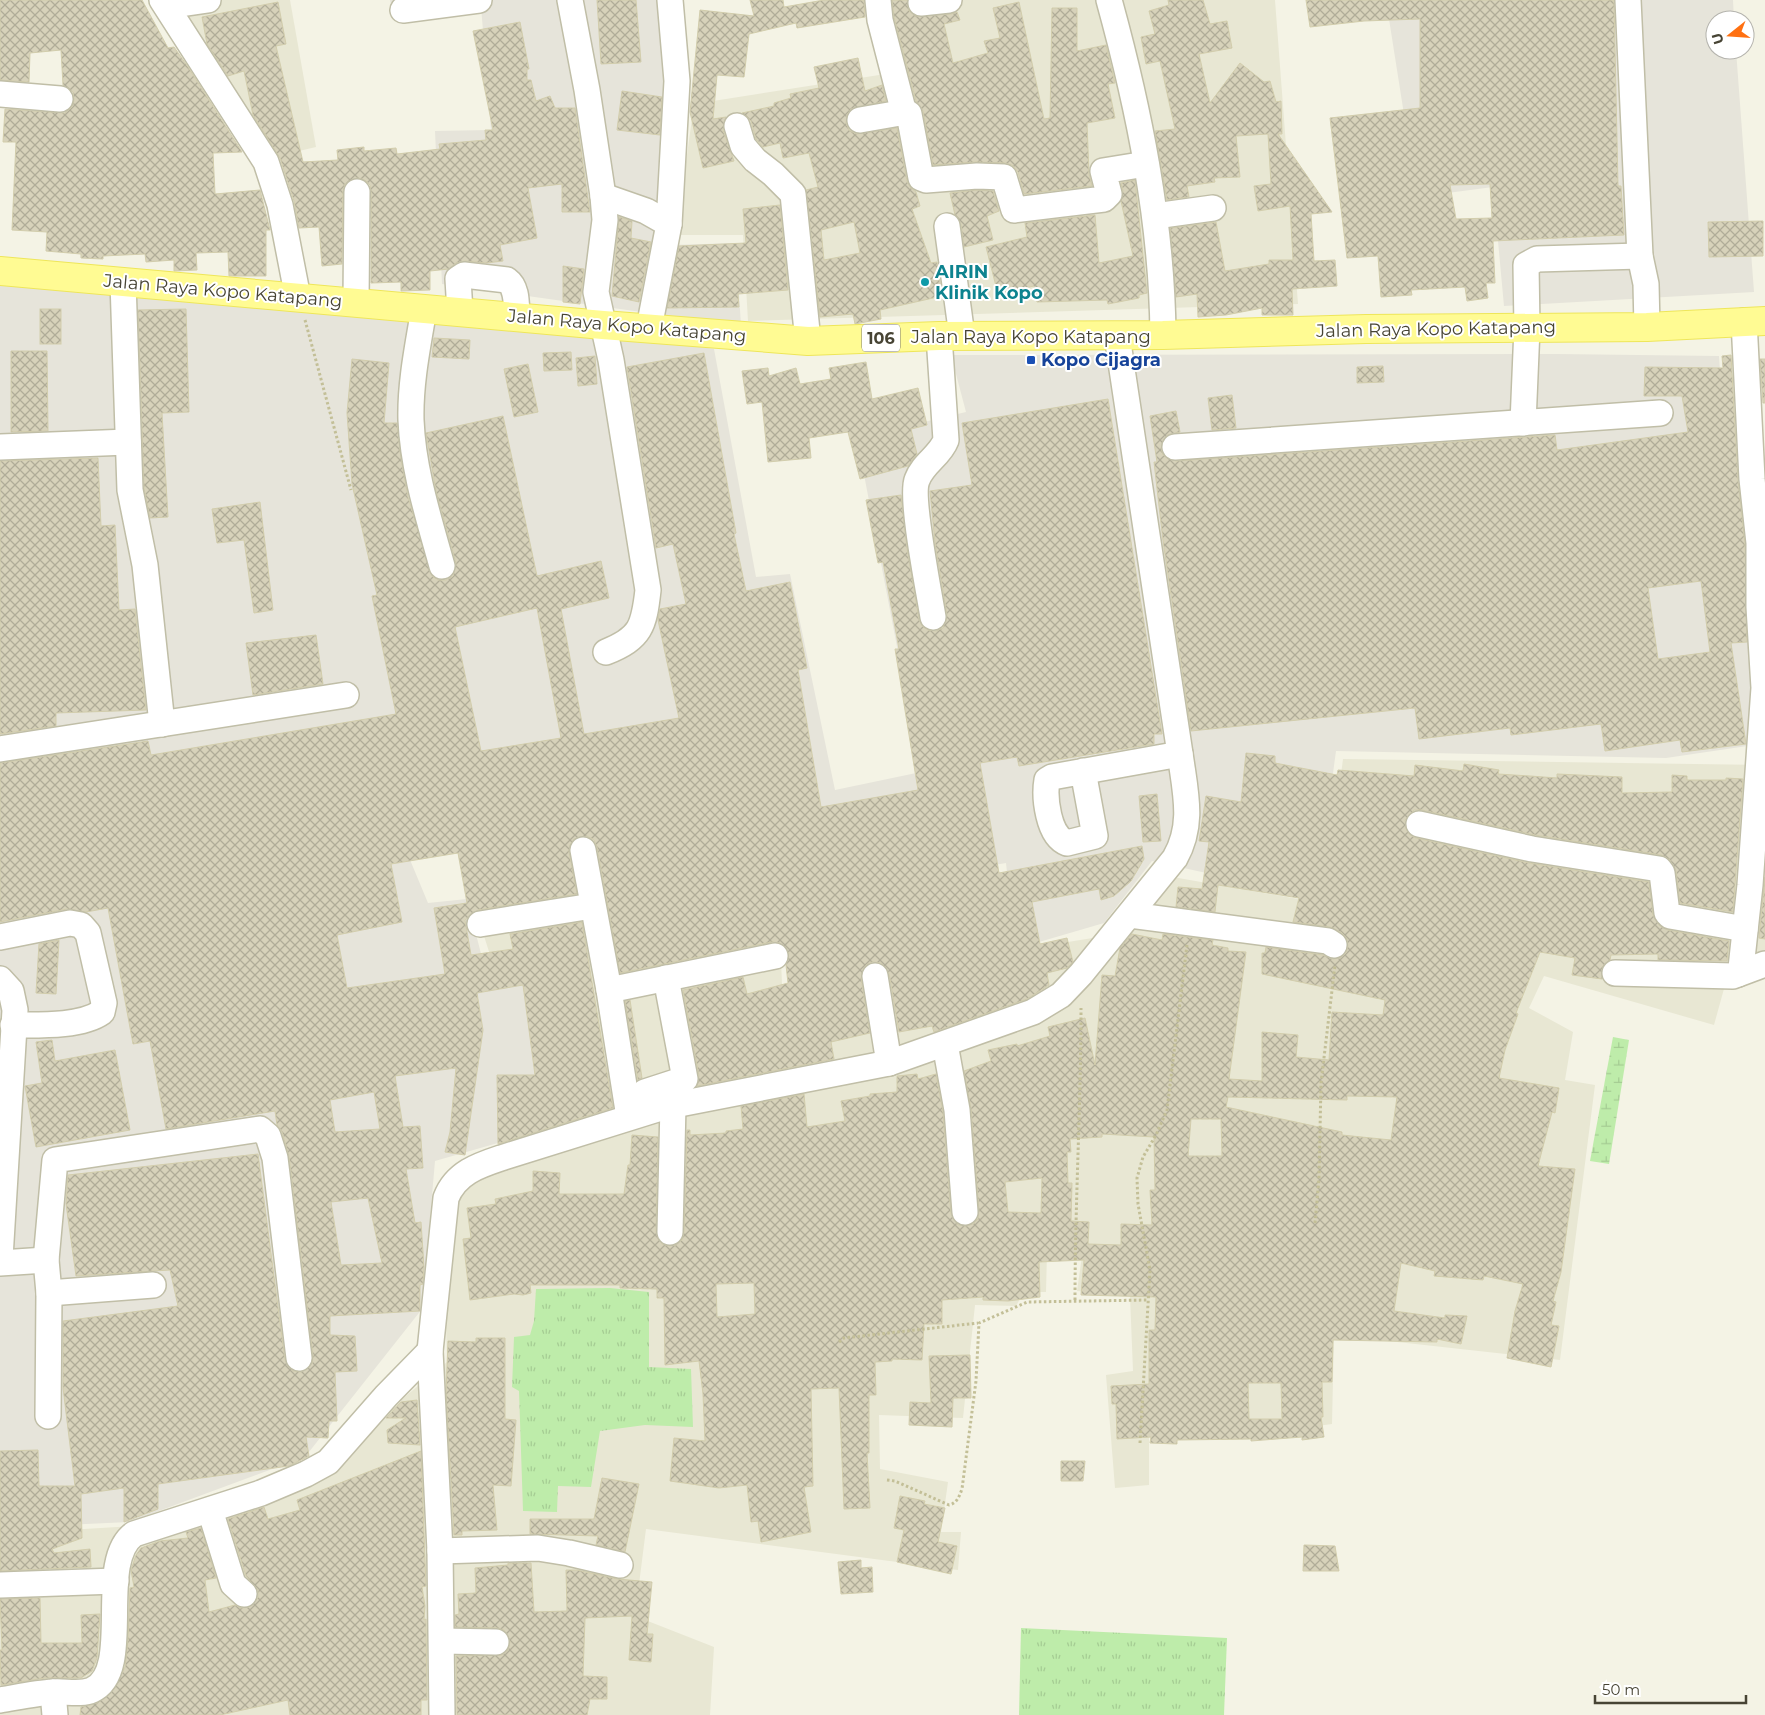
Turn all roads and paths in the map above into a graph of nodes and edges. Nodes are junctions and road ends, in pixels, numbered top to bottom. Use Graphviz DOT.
graph roads {
  1 [pos="208,0"];
  2 [pos="479,0"];
  3 [pos="570,0"];
  4 [pos="670,0"];
  5 [pos="878,0"];
  6 [pos="949,0"];
  7 [pos="1109,0"];
  8 [pos="1628,0"];
  9 [pos="165,3"];
  10 [pos="921,3"];
  11 [pos="403,10"];
  12 [pos="0,94"];
  13 [pos="60,98"];
  14 [pos="904,113"];
  15 [pos="860,120"];
  16 [pos="737,126"];
  17 [pos="1146,164"];
  18 [pos="357,192"];
  19 [pos="603,196"];
  20 [pos="1213,208"];
  21 [pos="1155,216"];
  22 [pos="669,224"];
  23 [pos="947,226"];
  24 [pos="1640,256"];
  25 [pos="0,271"];
  26 [pos="124,282"];
  27 [pos="298,298"];
  28 [pos="356,302"];
  29 [pos="424,309"];
  30 [pos="460,312"];
  31 [pos="517,317"];
  32 [pos="1755,321"];
  33 [pos="603,325"];
  34 [pos="649,328"];
  35 [pos="1527,328"];
  36 [pos="1647,328"];
  37 [pos="1163,335"];
  38 [pos="950,336"];
  39 [pos="1117,336"];
  40 [pos="808,341"];
  41 [pos="1660,413"];
  42 [pos="1522,423"];
  43 [pos="128,442"];
  44 [pos="0,447"];
  45 [pos="1175,447"];
  46 [pos="352,490"];
  47 [pos="442,566"];
  48 [pos="933,616"];
  49 [pos="606,652"];
  50 [pos="346,695"];
  51 [pos="162,724"];
  52 [pos="0,749"];
  53 [pos="1180,754"];
  54 [pos="1083,771"];
  55 [pos="1419,824"];
  56 [pos="583,850"];
  57 [pos="592,906"];
  58 [pos="1130,915"];
  59 [pos="1190,923"];
  60 [pos="480,924"];
  61 [pos="1746,929"];
  62 [pos="0,938"];
  63 [pos="1334,945"];
  64 [pos="775,956"];
  65 [pos="1765,964"];
  66 [pos="1615,972"];
  67 [pos="1081,974"];
  68 [pos="1738,974"];
  69 [pos="875,976"];
  70 [pos="666,978"];
  71 [pos="0,979"];
  72 [pos="609,990"];
  73 [pos="13,1025"];
  74 [pos="945,1044"];
  75 [pos="889,1063"];
  76 [pos="645,1092"];
  77 [pos="673,1105"];
  78 [pos="629,1118"];
  79 [pos="965,1212"];
  80 [pos="1315,1223"];
  81 [pos="670,1232"];
  82 [pos="0,1258"];
  83 [pos="46,1260"];
  84 [pos="0,1264"];
  85 [pos="153,1285"];
  86 [pos="49,1293"];
  87 [pos="1075,1300"];
  88 [pos="1148,1300"];
  89 [pos="979,1323"];
  90 [pos="839,1342"];
  91 [pos="430,1351"];
  92 [pos="299,1358"];
  93 [pos="48,1416"];
  94 [pos="1140,1443"];
  95 [pos="887,1480"];
  96 [pos="210,1510"];
  97 [pos="440,1551"];
  98 [pos="620,1565"];
  99 [pos="116,1581"];
  100 [pos="0,1585"];
  101 [pos="244,1594"];
  102 [pos="442,1641"];
  103 [pos="496,1642"];
  104 [pos="0,1700"];
  105 [pos="54,1704"];
  106 [pos="442,1715"];
  1 -- 9 [label="street"];
  2 -- 11 [label="street"];
  3 -- 19 [label="street"];
  4 -- 22 [label="street"];
  5 -- 14 [label="street"];
  6 -- 10 [label="street"];
  7 -- 17 [label="street"];
  8 -- 24 [label="street"];
  9 -- 27 [label="street"];
  12 -- 13 [label="street"];
  14 -- 15 [label="street"];
  14 -- 17 [label="street"];
  16 -- 40 [label="street"];
  17 -- 21 [label="street"];
  18 -- 28 [label="street"];
  19 -- 22 [label="street"];
  19 -- 33 [label="street"];
  20 -- 21 [label="street"];
  21 -- 37 [label="street"];
  22 -- 34 [label="street"];
  23 -- 38 [label="street"];
  24 -- 35 [label="street"];
  24 -- 36 [label="street"];
  25 -- 26 [label="main road, Jalan Raya Kopo Katapang / 106"];
  26 -- 27 [label="main road, Jalan Raya Kopo Katapang / 106"];
  26 -- 43 [label="street"];
  27 -- 28 [label="main road, Jalan Raya Kopo Katapang / 106"];
  27 -- 46 [label="path"];
  28 -- 29 [label="main road, Jalan Raya Kopo Katapang / 106"];
  29 -- 30 [label="main road, Jalan Raya Kopo Katapang / 106"];
  29 -- 47 [label="street"];
  30 -- 31 [label="main road, Jalan Raya Kopo Katapang / 106"];
  30 -- 31 [label="street"];
  31 -- 33 [label="main road, Jalan Raya Kopo Katapang / 106"];
  32 -- 36 [label="main road, Jalan Raya Kopo Katapang / 106"];
  32 -- 61 [label="street"];
  33 -- 34 [label="main road, Jalan Raya Kopo Katapang / 106"];
  33 -- 49 [label="street"];
  34 -- 40 [label="main road, Jalan Raya Kopo Katapang / 106"];
  35 -- 36 [label="main road, Jalan Raya Kopo Katapang / 106"];
  35 -- 37 [label="main road, Jalan Raya Kopo Katapang / 106"];
  35 -- 42 [label="street"];
  37 -- 39 [label="main road, Jalan Raya Kopo Katapang / 106"];
  38 -- 39 [label="main road, Jalan Raya Kopo Katapang / 106"];
  38 -- 40 [label="main road, Jalan Raya Kopo Katapang / 106"];
  38 -- 48 [label="street"];
  39 -- 53 [label="street"];
  41 -- 42 [label="street"];
  42 -- 45 [label="street"];
  43 -- 44 [label="street"];
  43 -- 51 [label="street"];
  50 -- 51 [label="street"];
  51 -- 52 [label="street"];
  53 -- 54 [label="street"];
  53 -- 58 [label="street"];
  55 -- 61 [label="street"];
  56 -- 57 [label="street"];
  57 -- 60 [label="street"];
  57 -- 72 [label="street"];
  58 -- 59 [label="street"];
  58 -- 67 [label="street"];
  59 -- 63 [label="street"];
  59 -- 88 [label="path"];
  61 -- 68 [label="street"];
  62 -- 73 [label="street"];
  63 -- 80 [label="path"];
  64 -- 70 [label="street"];
  65 -- 68 [label="street"];
  66 -- 68 [label="street"];
  67 -- 74 [label="street"];
  67 -- 87 [label="path"];
  69 -- 75 [label="street"];
  70 -- 72 [label="street"];
  70 -- 76 [label="street"];
  71 -- 73 [label="street"];
  72 -- 78 [label="street"];
  73 -- 82 [label="street"];
  74 -- 75 [label="street"];
  74 -- 79 [label="street"];
  75 -- 77 [label="street"];
  77 -- 78 [label="street"];
  77 -- 81 [label="street"];
  78 -- 91 [label="street"];
  83 -- 84 [label="street"];
  83 -- 86 [label="street"];
  83 -- 92 [label="street"];
  85 -- 86 [label="street"];
  86 -- 93 [label="street"];
  87 -- 88 [label="path"];
  87 -- 89 [label="path"];
  88 -- 94 [label="path"];
  89 -- 90 [label="path"];
  89 -- 95 [label="path"];
  91 -- 96 [label="street"];
  91 -- 97 [label="street"];
  96 -- 99 [label="street"];
  96 -- 101 [label="street"];
  97 -- 98 [label="street"];
  97 -- 102 [label="street"];
  99 -- 100 [label="street"];
  99 -- 105 [label="street"];
  102 -- 103 [label="street"];
  102 -- 106 [label="street"];
  104 -- 105 [label="street"];
}
